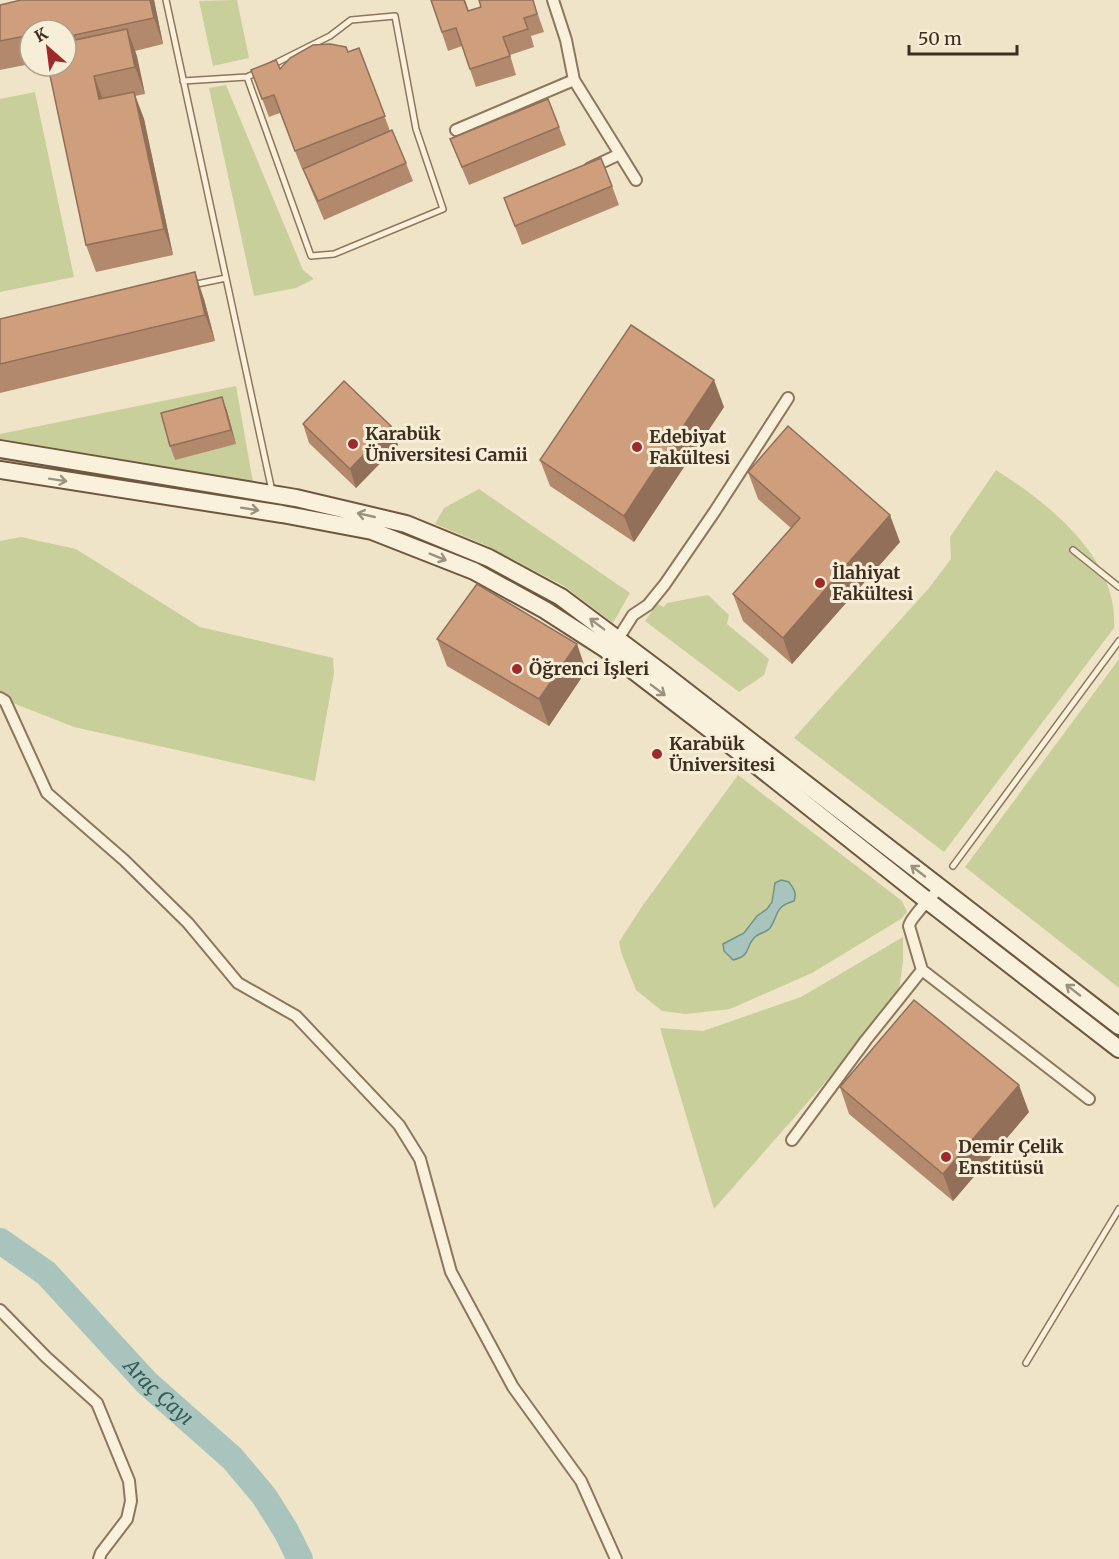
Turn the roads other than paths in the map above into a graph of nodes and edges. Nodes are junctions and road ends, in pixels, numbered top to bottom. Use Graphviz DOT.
graph roads {
  1 [pos="166,0"];
  2 [pos="553,0"];
  3 [pos="247,77"];
  4 [pos="574,80"];
  5 [pos="183,81"];
  6 [pos="456,130"];
  7 [pos="620,154"];
  8 [pos="583,171"];
  9 [pos="636,180"];
  10 [pos="226,278"];
  11 [pos="181,288"];
  12 [pos="788,398"];
  13 [pos="0,450"];
  14 [pos="0,470"];
  15 [pos="272,494"];
  16 [pos="1073,550"];
  17 [pos="1119,587"];
  18 [pos="1119,641"];
  19 [pos="613,646"];
  20 [pos="0,698"];
  21 [pos="953,866"];
  22 [pos="940,887"];
  23 [pos="929,902"];
  24 [pos="922,970"];
  25 [pos="1119,1026"];
  26 [pos="1119,1049"];
  27 [pos="1089,1099"];
  28 [pos="792,1140"];
  29 [pos="1119,1209"];
  30 [pos="0,1310"];
  31 [pos="1026,1363"];
  32 [pos="99,1559"];
  33 [pos="616,1559"];
  1 -- 5 [label="lane"];
  2 -- 4 [label="street"];
  3 -- 3 [label="lane"];
  3 -- 5 [label="lane"];
  4 -- 6 [label="street"];
  4 -- 7 [label="street"];
  5 -- 10 [label="lane"];
  7 -- 8 [label="street"];
  7 -- 9 [label="street"];
  10 -- 11 [label="lane"];
  10 -- 15 [label="lane"];
  12 -- 19 [label="street"];
  13 -- 15 [label="main road"];
  14 -- 19 [label="main road, one-way"];
  19 -- 15 [label="main road, one-way"];
  16 -- 17 [label="lane"];
  18 -- 21 [label="lane"];
  22 -- 19 [label="main road, one-way"];
  19 -- 23 [label="main road, one-way"];
  20 -- 33 [label="street"];
  22 -- 23 [label="street"];
  25 -- 22 [label="main road, one-way"];
  23 -- 24 [label="street"];
  23 -- 26 [label="main road"];
  24 -- 27 [label="street"];
  24 -- 28 [label="street"];
  29 -- 31 [label="lane"];
  30 -- 32 [label="street"];
}
